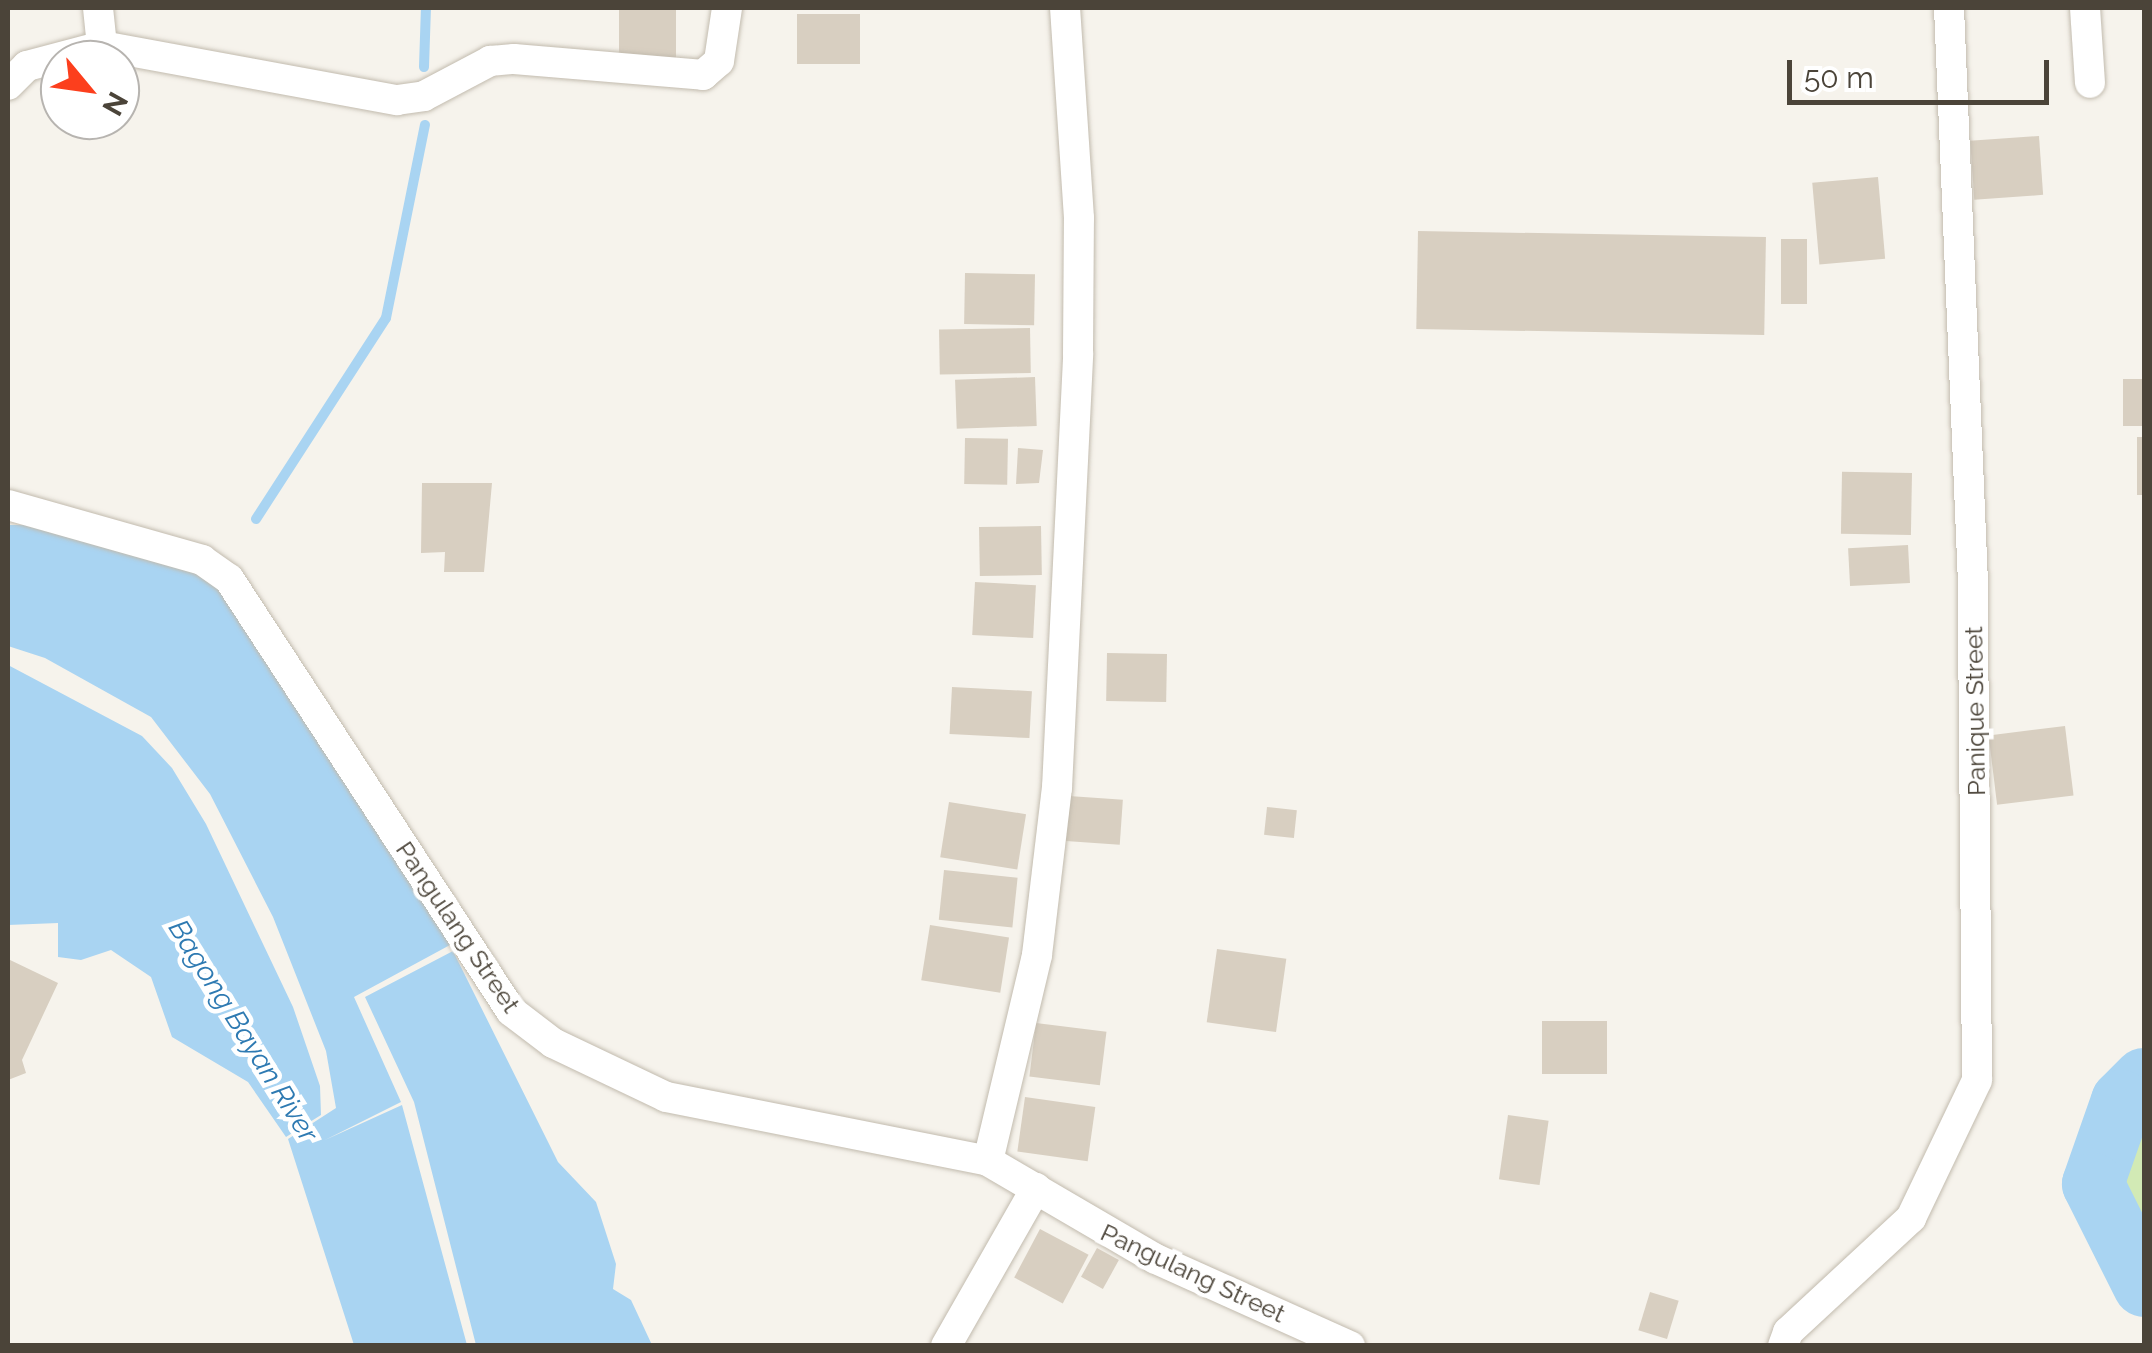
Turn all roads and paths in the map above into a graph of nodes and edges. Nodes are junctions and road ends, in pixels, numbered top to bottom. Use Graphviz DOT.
graph roads {
  1 [pos="98,8"];
  2 [pos="727,8"];
  3 [pos="1065,8"];
  4 [pos="1949,8"];
  5 [pos="2084,8"];
  6 [pos="101,40"];
  7 [pos="140,53"];
  8 [pos="40,63"];
  9 [pos="2090,83"];
  10 [pos="8,85"];
  11 [pos="8,505"];
  12 [pos="988,1161"];
  13 [pos="1036,1188"];
  14 [pos="946,1346"];
  15 [pos="1350,1346"];
  16 [pos="1783,1346"];
  1 -- 6 [label="street"];
  2 -- 7 [label="street"];
  3 -- 12 [label="street"];
  4 -- 16 [label="street, Panique Street"];
  5 -- 9 [label="street"];
  8 -- 10 [label="street"];
  11 -- 12 [label="street, Pangulang Street"];
  12 -- 13 [label="street, Pangulang Street"];
  13 -- 14 [label="street"];
  13 -- 15 [label="street, Pangulang Street"];
}
